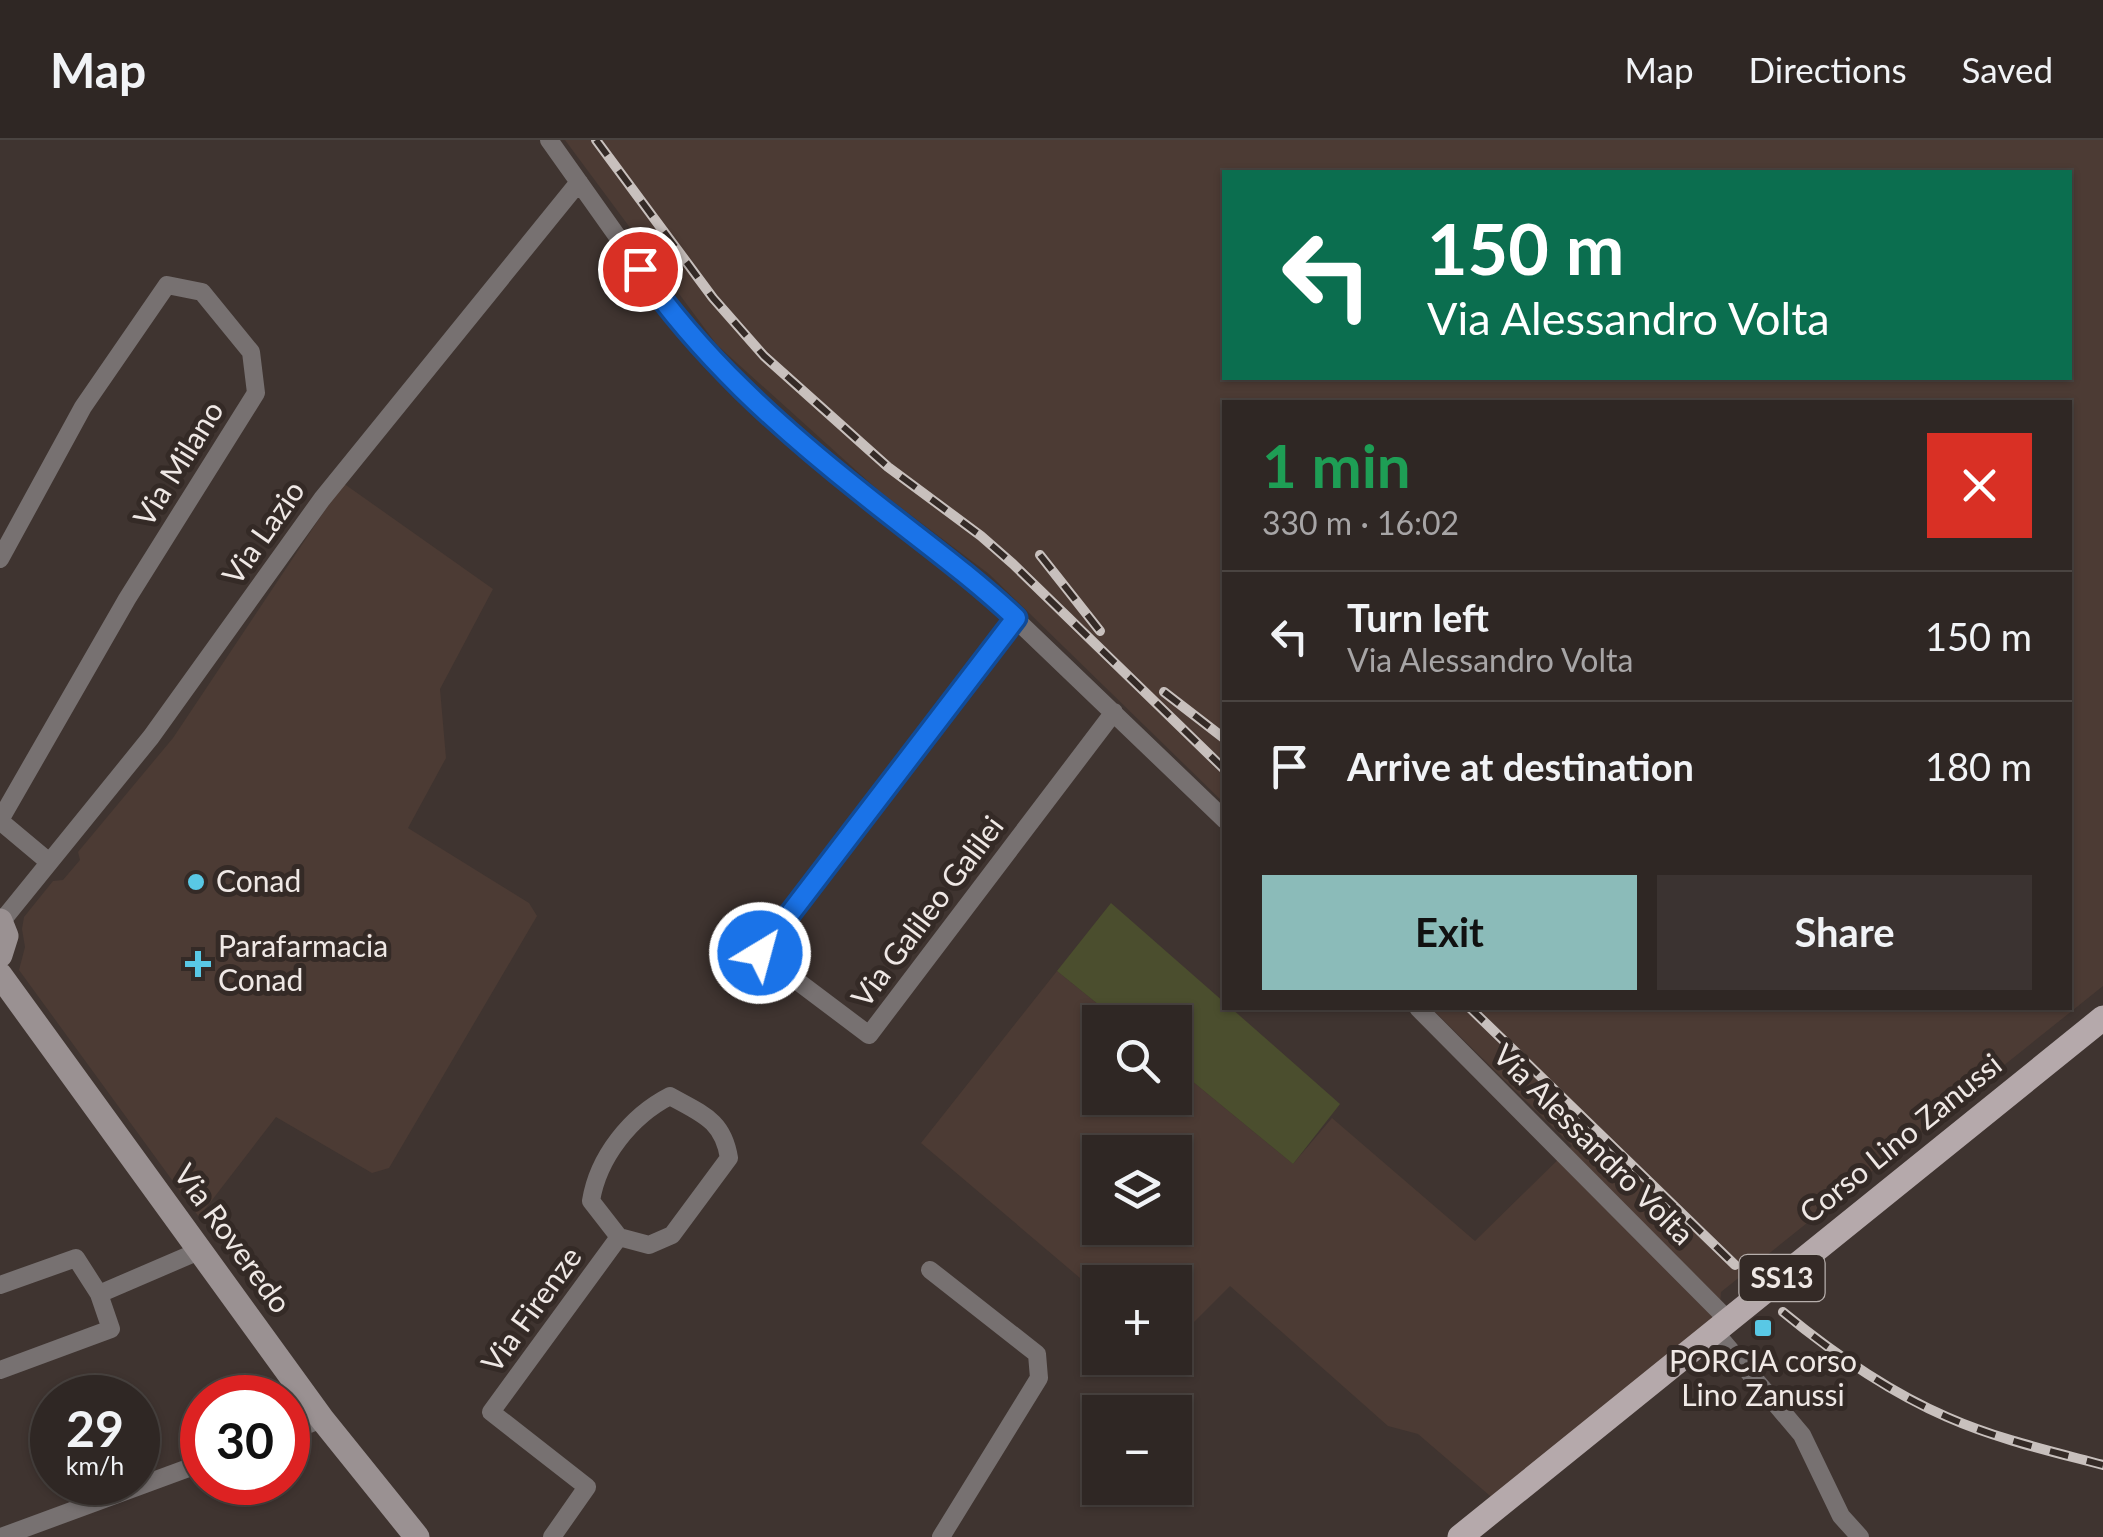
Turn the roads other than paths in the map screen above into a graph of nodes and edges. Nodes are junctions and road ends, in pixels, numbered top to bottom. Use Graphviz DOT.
graph roads {
  1 [pos="549,140"];
  2 [pos="579,182"];
  3 [pos="0,559"];
  4 [pos="1016,618"];
  5 [pos="1114,712"];
  6 [pos="1222,817"];
  7 [pos="0,820"];
  8 [pos="49,862"];
  9 [pos="0,921"];
  10 [pos="0,954"];
  11 [pos="0,975"];
  12 [pos="1420,1010"];
  13 [pos="2103,1018"];
  14 [pos="619,1237"];
  15 [pos="200,1251"];
  16 [pos="930,1270"];
  17 [pos="0,1286"];
  18 [pos="99,1294"];
  19 [pos="1722,1326"];
  20 [pos="0,1370"];
  21 [pos="322,1419"];
  22 [pos="310,1424"];
  23 [pos="180,1471"];
  24 [pos="1,1537"];
  25 [pos="417,1537"];
  26 [pos="552,1537"];
  27 [pos="941,1537"];
  28 [pos="1460,1537"];
  29 [pos="1860,1537"];
  1 -- 2 [label="street"];
  2 -- 4 [label="street"];
  2 -- 8 [label="street, Via Lazio"];
  3 -- 7 [label="street, Via Milano"];
  4 -- 5 [label="street"];
  4 -- 5 [label="street, Via Galileo Galilei"];
  5 -- 6 [label="street"];
  7 -- 8 [label="street, Via Milano"];
  8 -- 9 [label="street, Via Lazio"];
  9 -- 10 [label="main road"];
  11 -- 15 [label="main road, Via Roveredo"];
  12 -- 19 [label="street, Via Alessandro Volta"];
  13 -- 19 [label="main road, Corso Lino Zanussi / SS13"];
  14 -- 14 [label="street, Via Firenze"];
  14 -- 26 [label="street, Via Firenze"];
  15 -- 18 [label="street"];
  15 -- 21 [label="main road, Via Roveredo"];
  16 -- 27 [label="street"];
  17 -- 18 [label="street"];
  18 -- 20 [label="street"];
  19 -- 28 [label="main road, Corso Lino Zanussi / SS13"];
  19 -- 29 [label="street, Via Alessandro Volta"];
  21 -- 22 [label="street"];
  21 -- 25 [label="main road, Via Roveredo"];
  23 -- 24 [label="street"];
}
